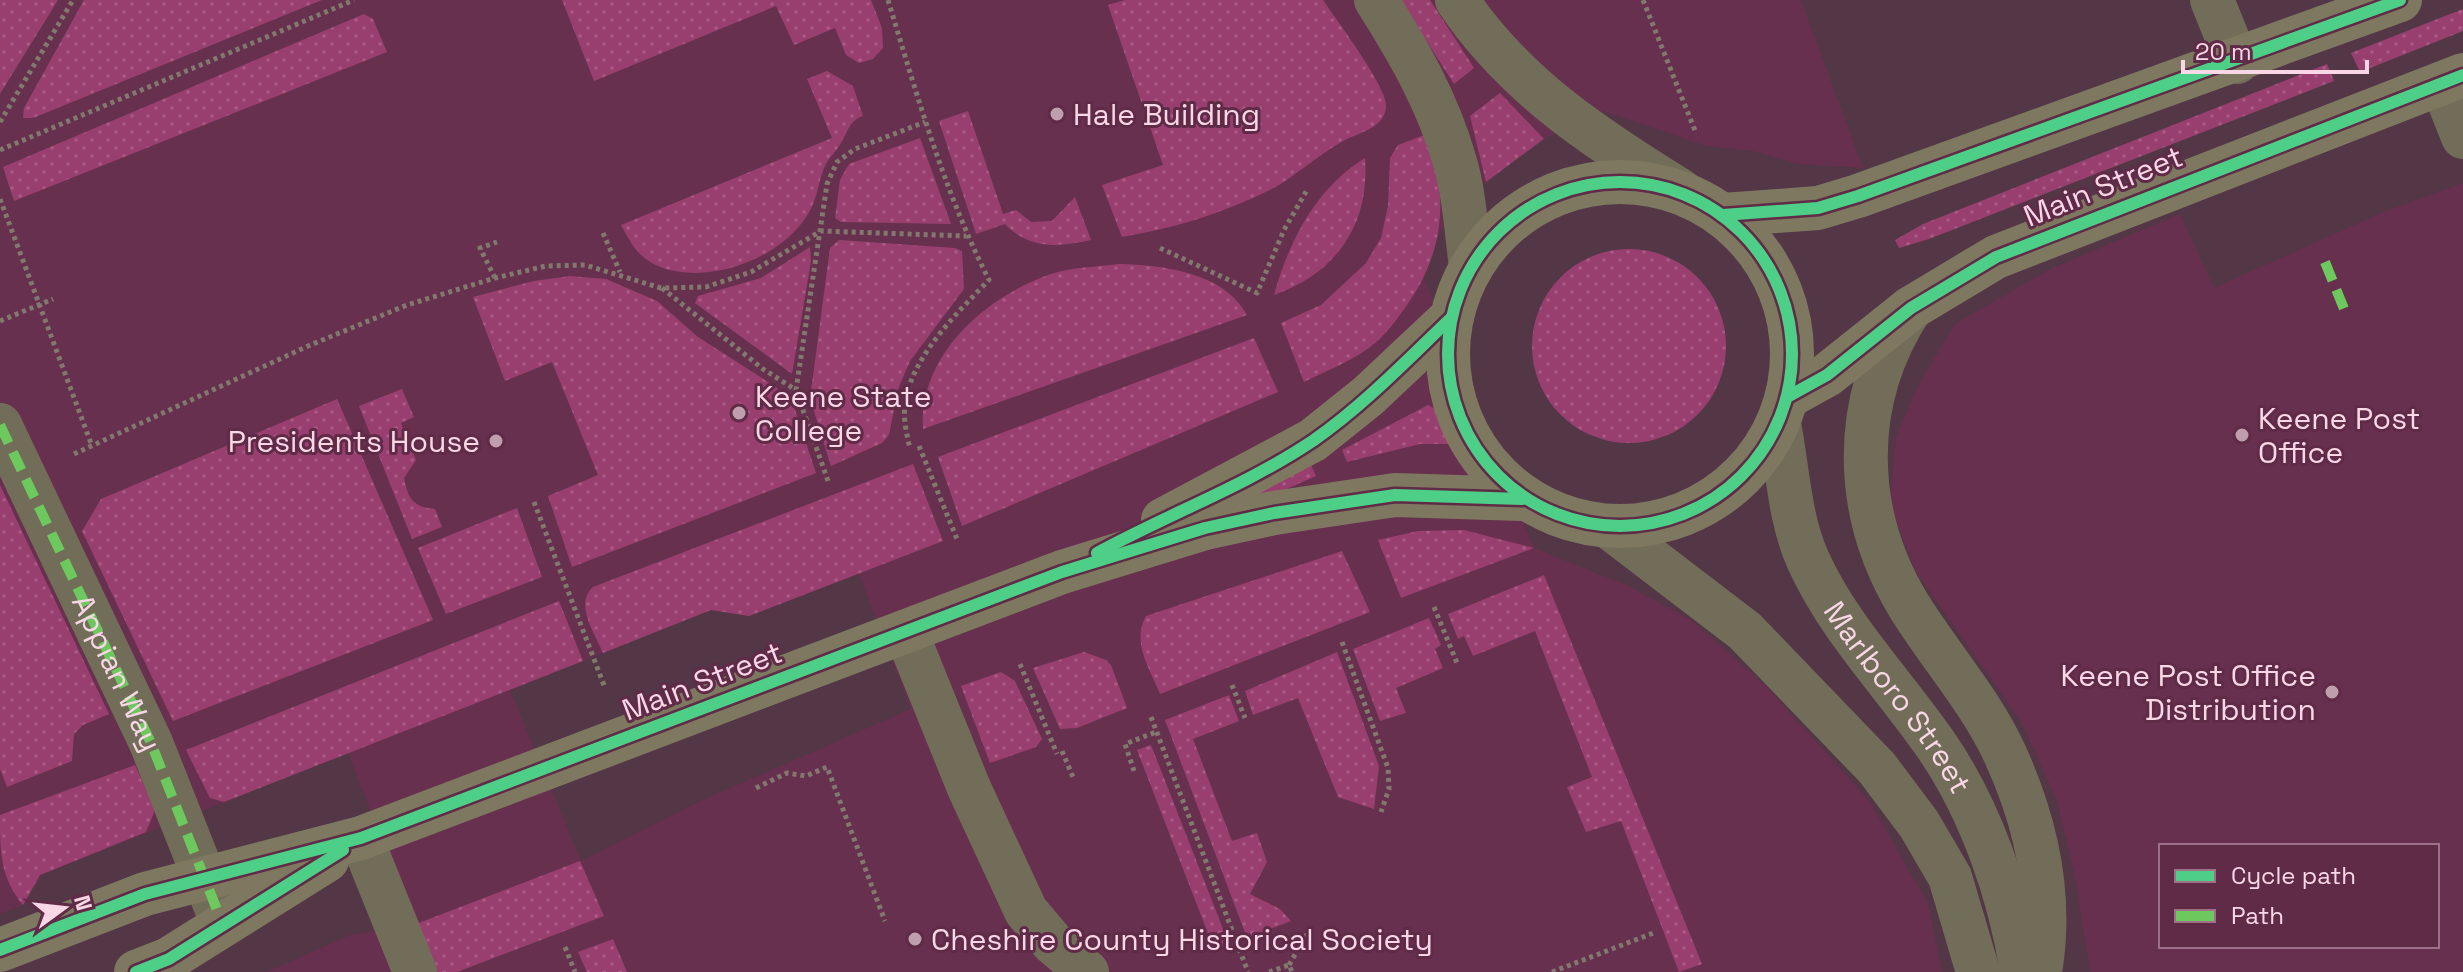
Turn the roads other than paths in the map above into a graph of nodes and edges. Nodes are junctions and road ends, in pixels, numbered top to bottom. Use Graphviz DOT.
graph roads {
  1 [pos="1376,0"];
  2 [pos="1457,0"];
  3 [pos="2212,0"];
  4 [pos="2400,0"];
  5 [pos="2237,62"];
  6 [pos="2452,79"];
  7 [pos="2463,137"];
  8 [pos="1681,191"];
  9 [pos="1723,215"];
  10 [pos="1471,266"];
  11 [pos="1911,308"];
  12 [pos="1451,318"];
  13 [pos="1784,410"];
  14 [pos="0,425"];
  15 [pos="1522,499"];
  16 [pos="1609,527"];
  17 [pos="1062,572"];
  18 [pos="906,632"];
  19 [pos="361,838"];
  20 [pos="206,878"];
  21 [pos="223,925"];
  22 [pos="0,950"];
  23 [pos="136,972"];
  24 [pos="415,972"];
  25 [pos="1087,972"];
  26 [pos="1978,972"];
  27 [pos="2022,972"];
  28 [pos="2040,972"];
  1 -- 10 [label="street"];
  2 -- 8 [label="street"];
  3 -- 5 [label="street"];
  4 -- 5 [label="main road"];
  5 -- 9 [label="main road"];
  6 -- 7 [label="street"];
  6 -- 11 [label="main road, Main Street"];
  8 -- 9 [label="main road"];
  8 -- 10 [label="main road"];
  9 -- 13 [label="main road"];
  10 -- 12 [label="main road"];
  11 -- 13 [label="main road, Main Street"];
  11 -- 28 [label="street"];
  12 -- 15 [label="main road"];
  12 -- 17 [label="main road, Main Street"];
  13 -- 16 [label="main road"];
  13 -- 27 [label="street, Marlboro Street"];
  14 -- 20 [label="street, Appian Way"];
  15 -- 16 [label="main road"];
  15 -- 17 [label="main road, Main Street"];
  16 -- 26 [label="street, Marlboro Street"];
  17 -- 18 [label="main road, Main Street"];
  18 -- 19 [label="main road, Main Street"];
  18 -- 25 [label="street"];
  19 -- 20 [label="main road, Main Street"];
  19 -- 21 [label="main road, Main Street"];
  19 -- 24 [label="street"];
  20 -- 21 [label="street, Appian Way"];
  20 -- 22 [label="main road, Main Street"];
  21 -- 23 [label="main road, Main Street"];
}
